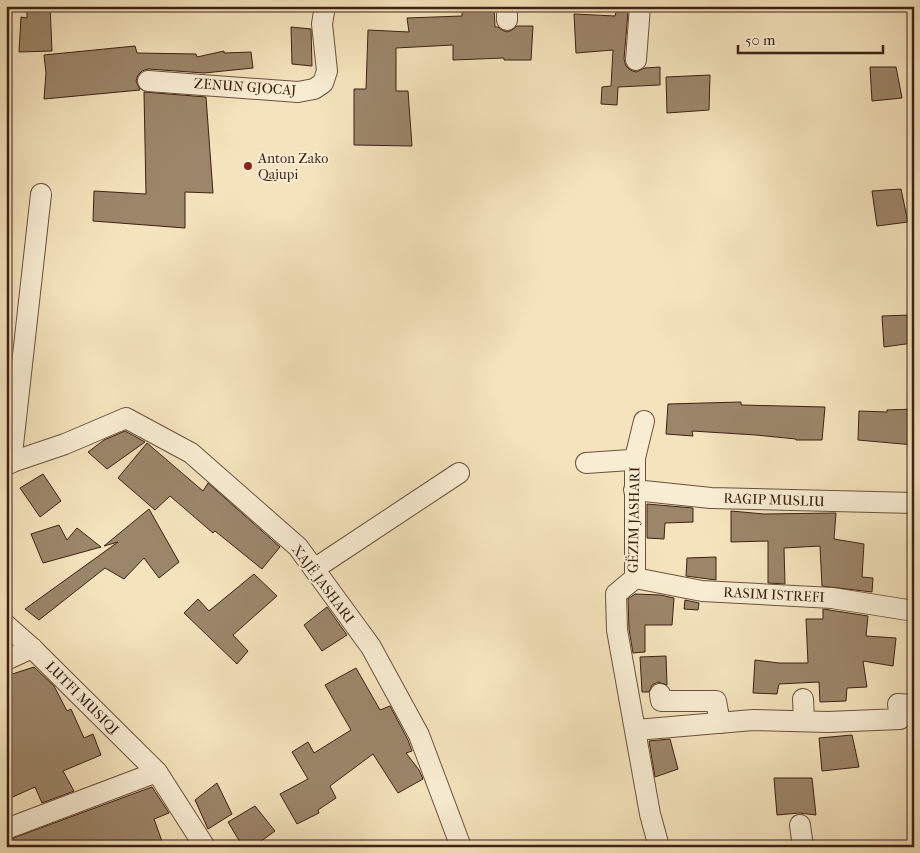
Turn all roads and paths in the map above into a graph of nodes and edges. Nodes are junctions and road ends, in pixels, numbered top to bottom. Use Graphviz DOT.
graph roads {
  1 [pos="324,6"];
  2 [pos="640,6"];
  3 [pos="636,60"];
  4 [pos="148,81"];
  5 [pos="41,194"];
  6 [pos="644,421"];
  7 [pos="635,458"];
  8 [pos="8,463"];
  9 [pos="586,463"];
  10 [pos="459,474"];
  11 [pos="634,490"];
  12 [pos="914,503"];
  13 [pos="314,569"];
  14 [pos="635,578"];
  15 [pos="914,611"];
  16 [pos="6,625"];
  17 [pos="32,648"];
  18 [pos="6,660"];
  19 [pos="660,694"];
  20 [pos="803,699"];
  21 [pos="914,705"];
  22 [pos="804,721"];
  23 [pos="720,723"];
  24 [pos="636,730"];
  25 [pos="157,772"];
  26 [pos="800,825"];
  27 [pos="6,829"];
  28 [pos="205,847"];
  29 [pos="462,847"];
  30 [pos="658,847"];
  31 [pos="803,847"];
  1 -- 4 [label="street, ZENUN GJOCAJ"];
  2 -- 3 [label="street"];
  5 -- 8 [label="street"];
  6 -- 7 [label="street, GËZIM JASHARI"];
  7 -- 9 [label="street"];
  7 -- 11 [label="street, GËZIM JASHARI"];
  8 -- 13 [label="street, XAJË JASHARI"];
  10 -- 13 [label="street"];
  11 -- 12 [label="street, RAGIP MUSLIU"];
  11 -- 14 [label="street, GËZIM JASHARI"];
  13 -- 29 [label="street, XAJË JASHARI"];
  14 -- 15 [label="street, RASIM ISTREFI"];
  14 -- 24 [label="street, GËZIM JASHARI"];
  16 -- 17 [label="street, LUTFI MUSIQI"];
  17 -- 18 [label="street"];
  17 -- 25 [label="street, LUTFI MUSIQI"];
  19 -- 23 [label="street"];
  20 -- 22 [label="street"];
  21 -- 22 [label="street"];
  22 -- 23 [label="street"];
  23 -- 24 [label="street"];
  24 -- 30 [label="street, GËZIM JASHARI"];
  25 -- 27 [label="street"];
  25 -- 28 [label="street, LUTFI MUSIQI"];
  26 -- 31 [label="street"];
}
